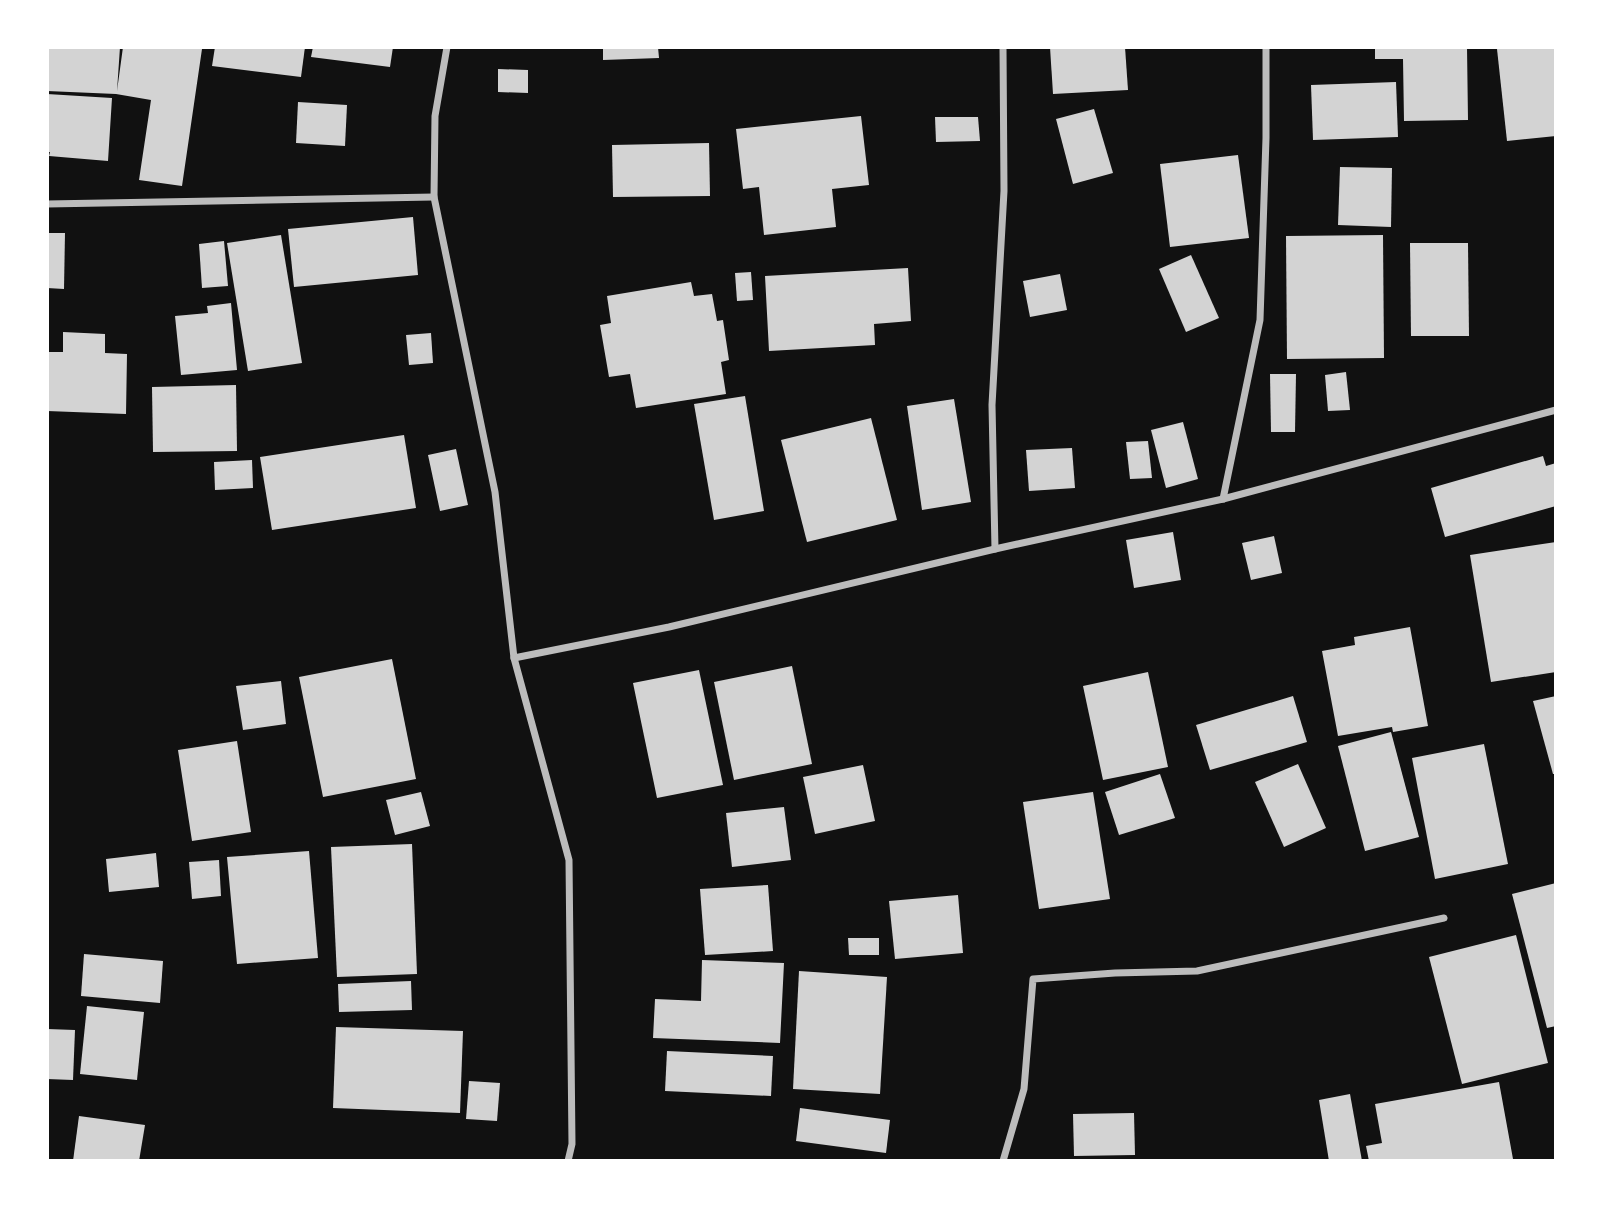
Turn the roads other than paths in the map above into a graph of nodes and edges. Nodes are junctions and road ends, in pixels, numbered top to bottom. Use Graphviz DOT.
graph roads {
  1 [pos="447,47"];
  2 [pos="1003,47"];
  3 [pos="1266,47"];
  4 [pos="435,197"];
  5 [pos="47,204"];
  6 [pos="1556,410"];
  7 [pos="1223,499"];
  8 [pos="995,549"];
  9 [pos="514,659"];
  10 [pos="1444,918"];
  11 [pos="568,1161"];
  12 [pos="1003,1161"];
  1 -- 4 [label="street"];
  2 -- 8 [label="street"];
  3 -- 7 [label="street"];
  4 -- 5 [label="street"];
  4 -- 9 [label="street"];
  6 -- 7 [label="street"];
  7 -- 8 [label="street"];
  8 -- 9 [label="street"];
  9 -- 11 [label="street"];
  10 -- 12 [label="street"];
}
